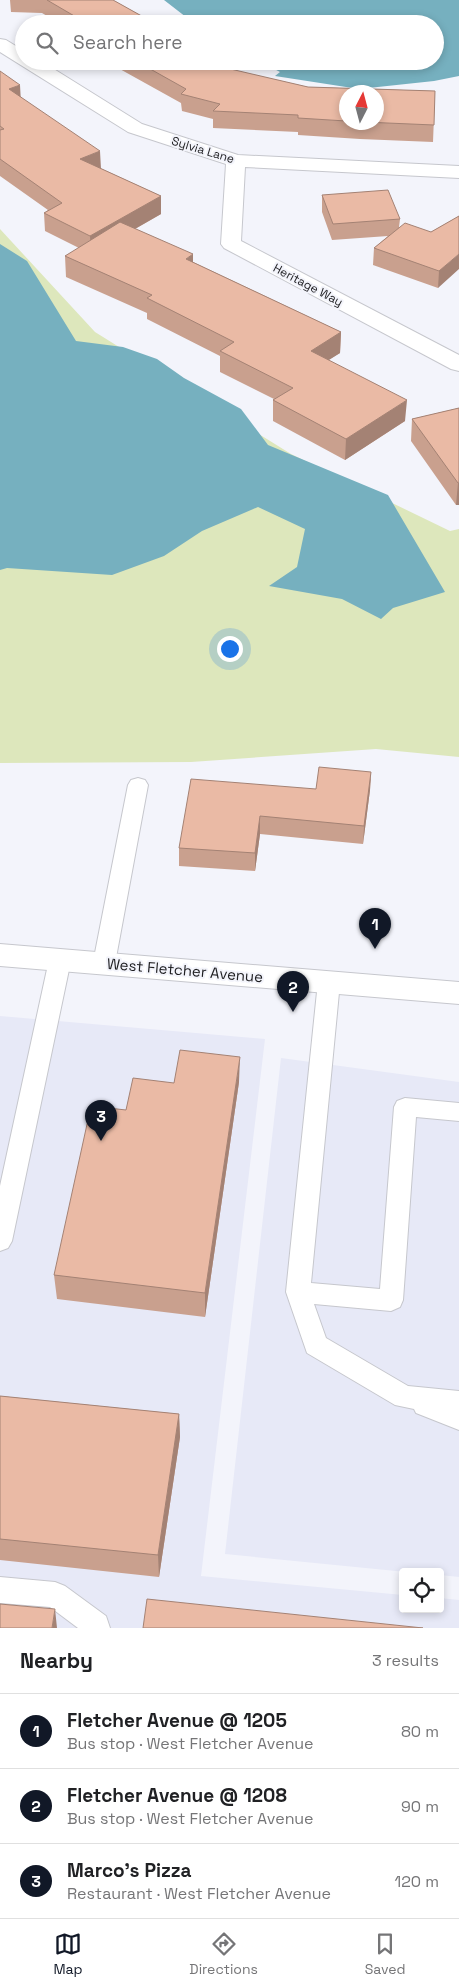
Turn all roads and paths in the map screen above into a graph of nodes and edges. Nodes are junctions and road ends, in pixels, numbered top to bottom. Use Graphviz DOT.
graph roads {
  1 [pos="0,44"];
  2 [pos="15,53"];
  3 [pos="42,70"];
  4 [pos="236,161"];
  5 [pos="459,172"];
  6 [pos="459,364"];
  7 [pos="138,785"];
  8 [pos="0,955"];
  9 [pos="60,960"];
  10 [pos="104,963"];
  11 [pos="329,982"];
  12 [pos="459,993"];
  13 [pos="459,1112"];
  14 [pos="0,1241"];
  15 [pos="298,1292"];
  16 [pos="404,1397"];
  17 [pos="459,1402"];
  18 [pos="459,1419"];
  19 [pos="0,1590"];
  20 [pos="96,1628"];
  1 -- 2 [label="street"];
  3 -- 4 [label="street, Sylvia Lane"];
  4 -- 5 [label="street, Sylvia Lane"];
  4 -- 6 [label="street, Heritage Way"];
  7 -- 10 [label="lane"];
  8 -- 9 [label="street, West Fletcher Avenue"];
  9 -- 10 [label="street, West Fletcher Avenue"];
  9 -- 14 [label="lane"];
  10 -- 11 [label="street, West Fletcher Avenue"];
  11 -- 12 [label="street, West Fletcher Avenue"];
  11 -- 15 [label="lane"];
  13 -- 15 [label="lane"];
  15 -- 16 [label="lane"];
  16 -- 17 [label="lane"];
  16 -- 18 [label="lane"];
  19 -- 20 [label="lane"];
}
